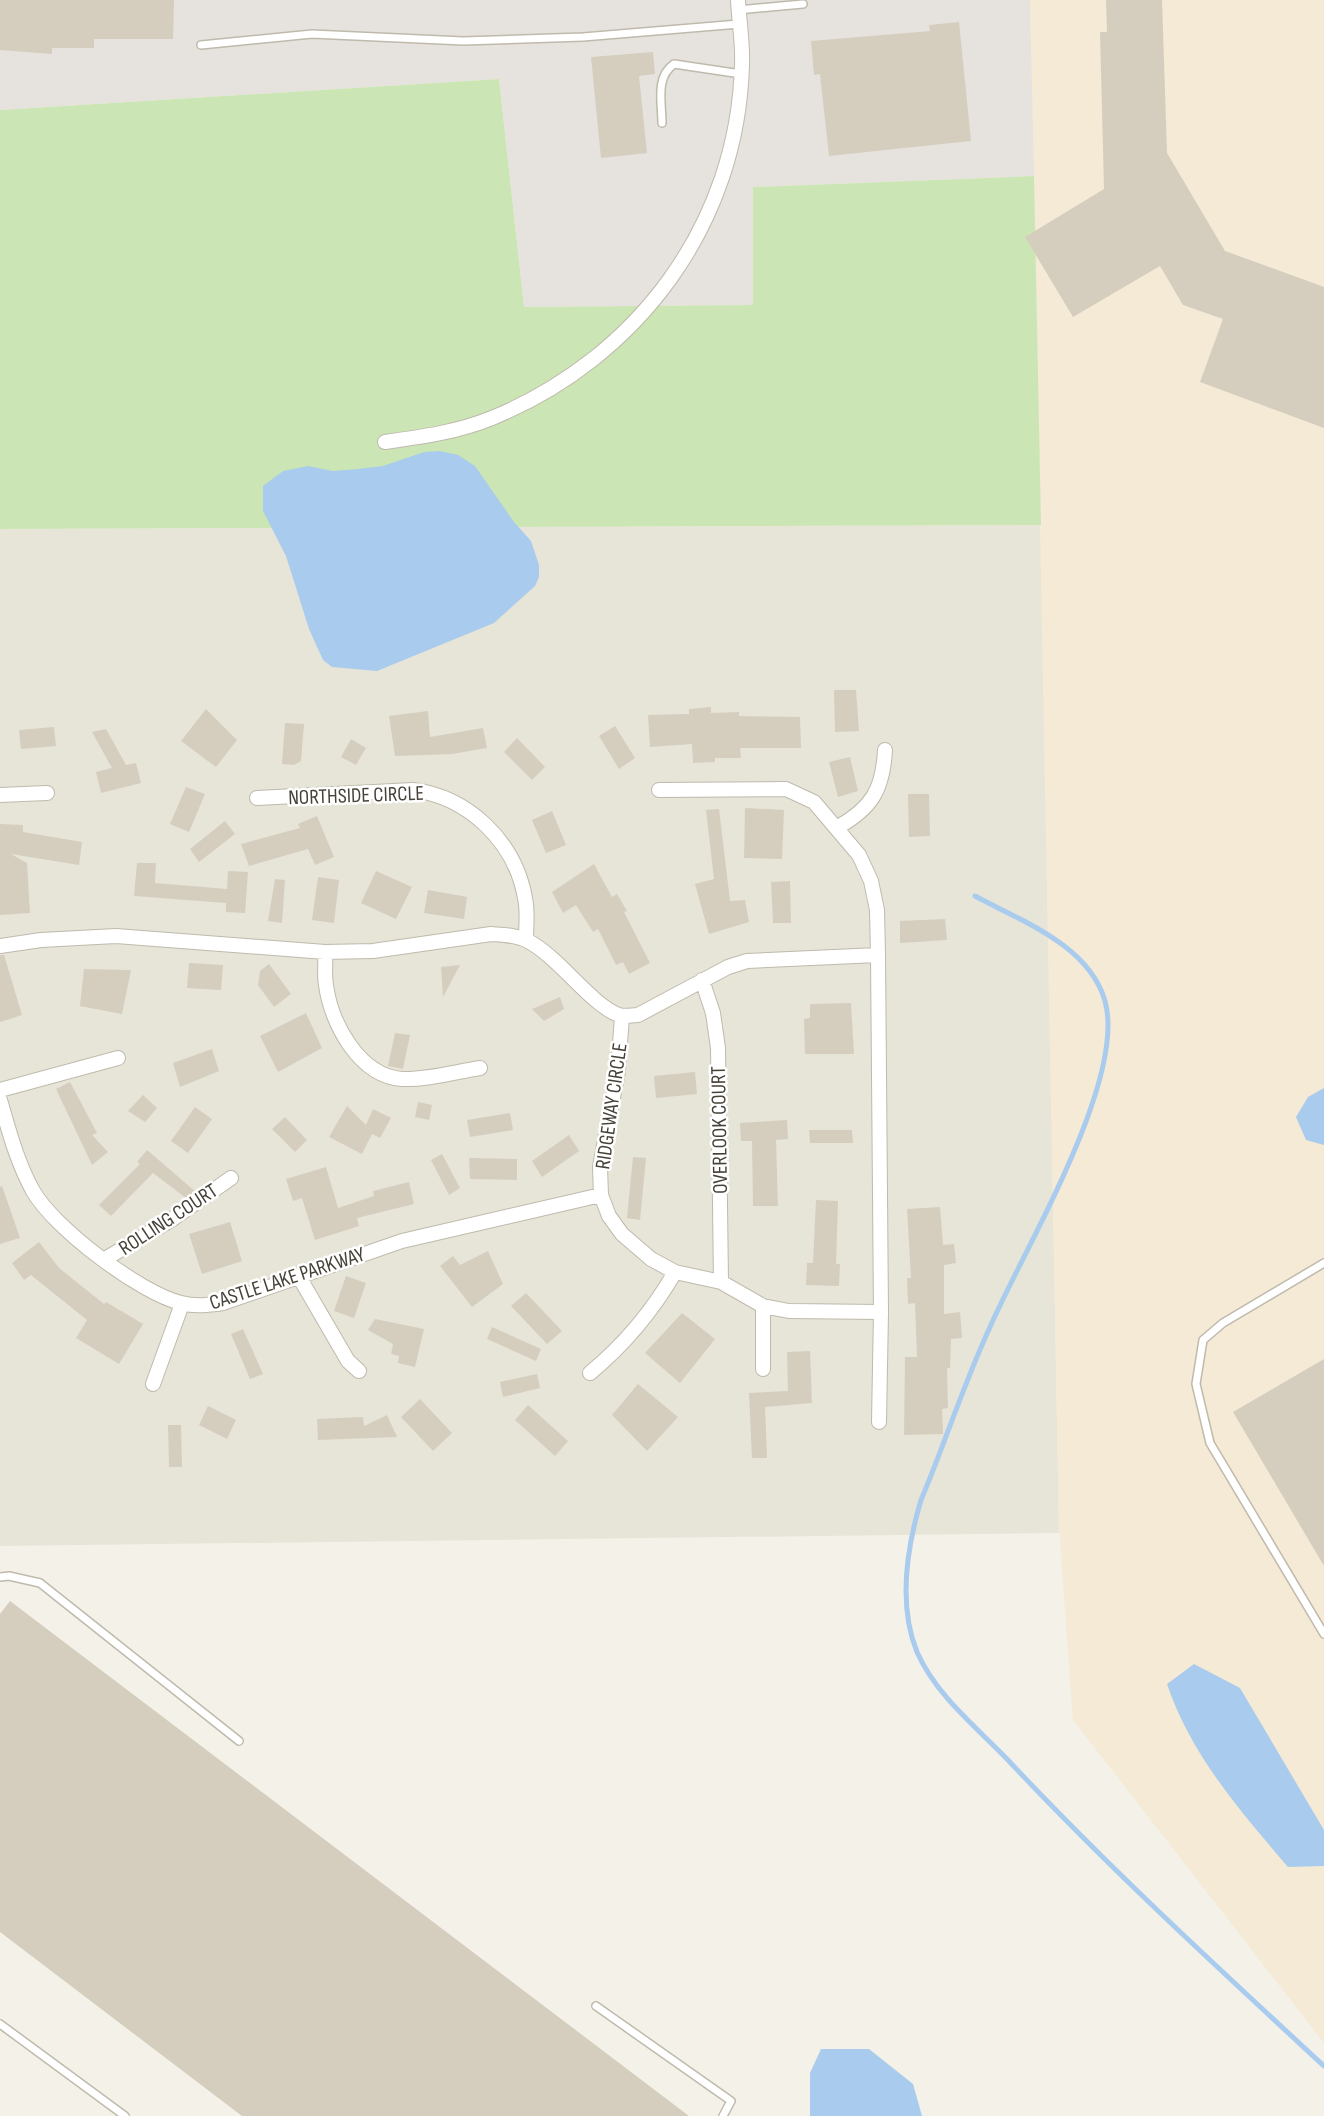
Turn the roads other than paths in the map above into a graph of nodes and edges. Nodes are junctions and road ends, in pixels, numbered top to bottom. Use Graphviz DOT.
graph roads {
  1 [pos="803,4"];
  2 [pos="738,11"];
  3 [pos="201,45"];
  4 [pos="741,74"];
  5 [pos="662,123"];
  6 [pos="385,442"];
  7 [pos="885,750"];
  8 [pos="659,790"];
  9 [pos="48,793"];
  10 [pos="0,795"];
  11 [pos="257,798"];
  12 [pos="838,827"];
  13 [pos="526,940"];
  14 [pos="0,946"];
  15 [pos="325,952"];
  16 [pos="878,955"];
  17 [pos="702,980"];
  18 [pos="622,1016"];
  19 [pos="118,1058"];
  20 [pos="480,1068"];
  21 [pos="0,1090"];
  22 [pos="0,1100"];
  23 [pos="231,1178"];
  24 [pos="601,1195"];
  25 [pos="105,1259"];
  26 [pos="1324,1263"];
  27 [pos="675,1272"];
  28 [pos="298,1275"];
  29 [pos="720,1282"];
  30 [pos="182,1304"];
  31 [pos="763,1306"];
  32 [pos="881,1312"];
  33 [pos="763,1369"];
  34 [pos="359,1371"];
  35 [pos="590,1373"];
  36 [pos="153,1384"];
  37 [pos="879,1422"];
  38 [pos="0,1577"];
  39 [pos="1324,1634"];
  40 [pos="239,1741"];
  41 [pos="597,2006"];
  42 [pos="0,2024"];
  43 [pos="126,2116"];
  44 [pos="723,2116"];
  1 -- 2 [label="lane"];
  2 -- 3 [label="lane"];
  2 -- 4 [label="street"];
  4 -- 5 [label="lane"];
  4 -- 6 [label="street"];
  7 -- 12 [label="street"];
  8 -- 12 [label="street"];
  9 -- 10 [label="street"];
  11 -- 13 [label="street, NORTHSIDE CIRCLE"];
  12 -- 16 [label="street"];
  13 -- 15 [label="street"];
  13 -- 18 [label="street"];
  14 -- 15 [label="street"];
  15 -- 20 [label="street"];
  16 -- 17 [label="street"];
  16 -- 32 [label="street"];
  17 -- 18 [label="street"];
  17 -- 29 [label="street, OVERLOOK COURT"];
  18 -- 24 [label="street, RIDGEWAY CIRCLE"];
  19 -- 21 [label="street"];
  22 -- 25 [label="street, CASTLE LAKE PARKWAY"];
  23 -- 25 [label="street, ROLLING COURT"];
  24 -- 27 [label="street, RIDGEWAY CIRCLE"];
  24 -- 28 [label="street, CASTLE LAKE PARKWAY"];
  25 -- 30 [label="street, CASTLE LAKE PARKWAY"];
  26 -- 39 [label="lane"];
  27 -- 29 [label="street, RIDGEWAY CIRCLE"];
  27 -- 35 [label="street"];
  28 -- 30 [label="street, CASTLE LAKE PARKWAY"];
  28 -- 34 [label="street"];
  29 -- 31 [label="street, RIDGEWAY CIRCLE"];
  30 -- 36 [label="street"];
  31 -- 32 [label="street, RIDGEWAY CIRCLE"];
  31 -- 33 [label="street"];
  32 -- 37 [label="street"];
  38 -- 40 [label="lane"];
  41 -- 44 [label="lane"];
  42 -- 43 [label="lane"];
}
